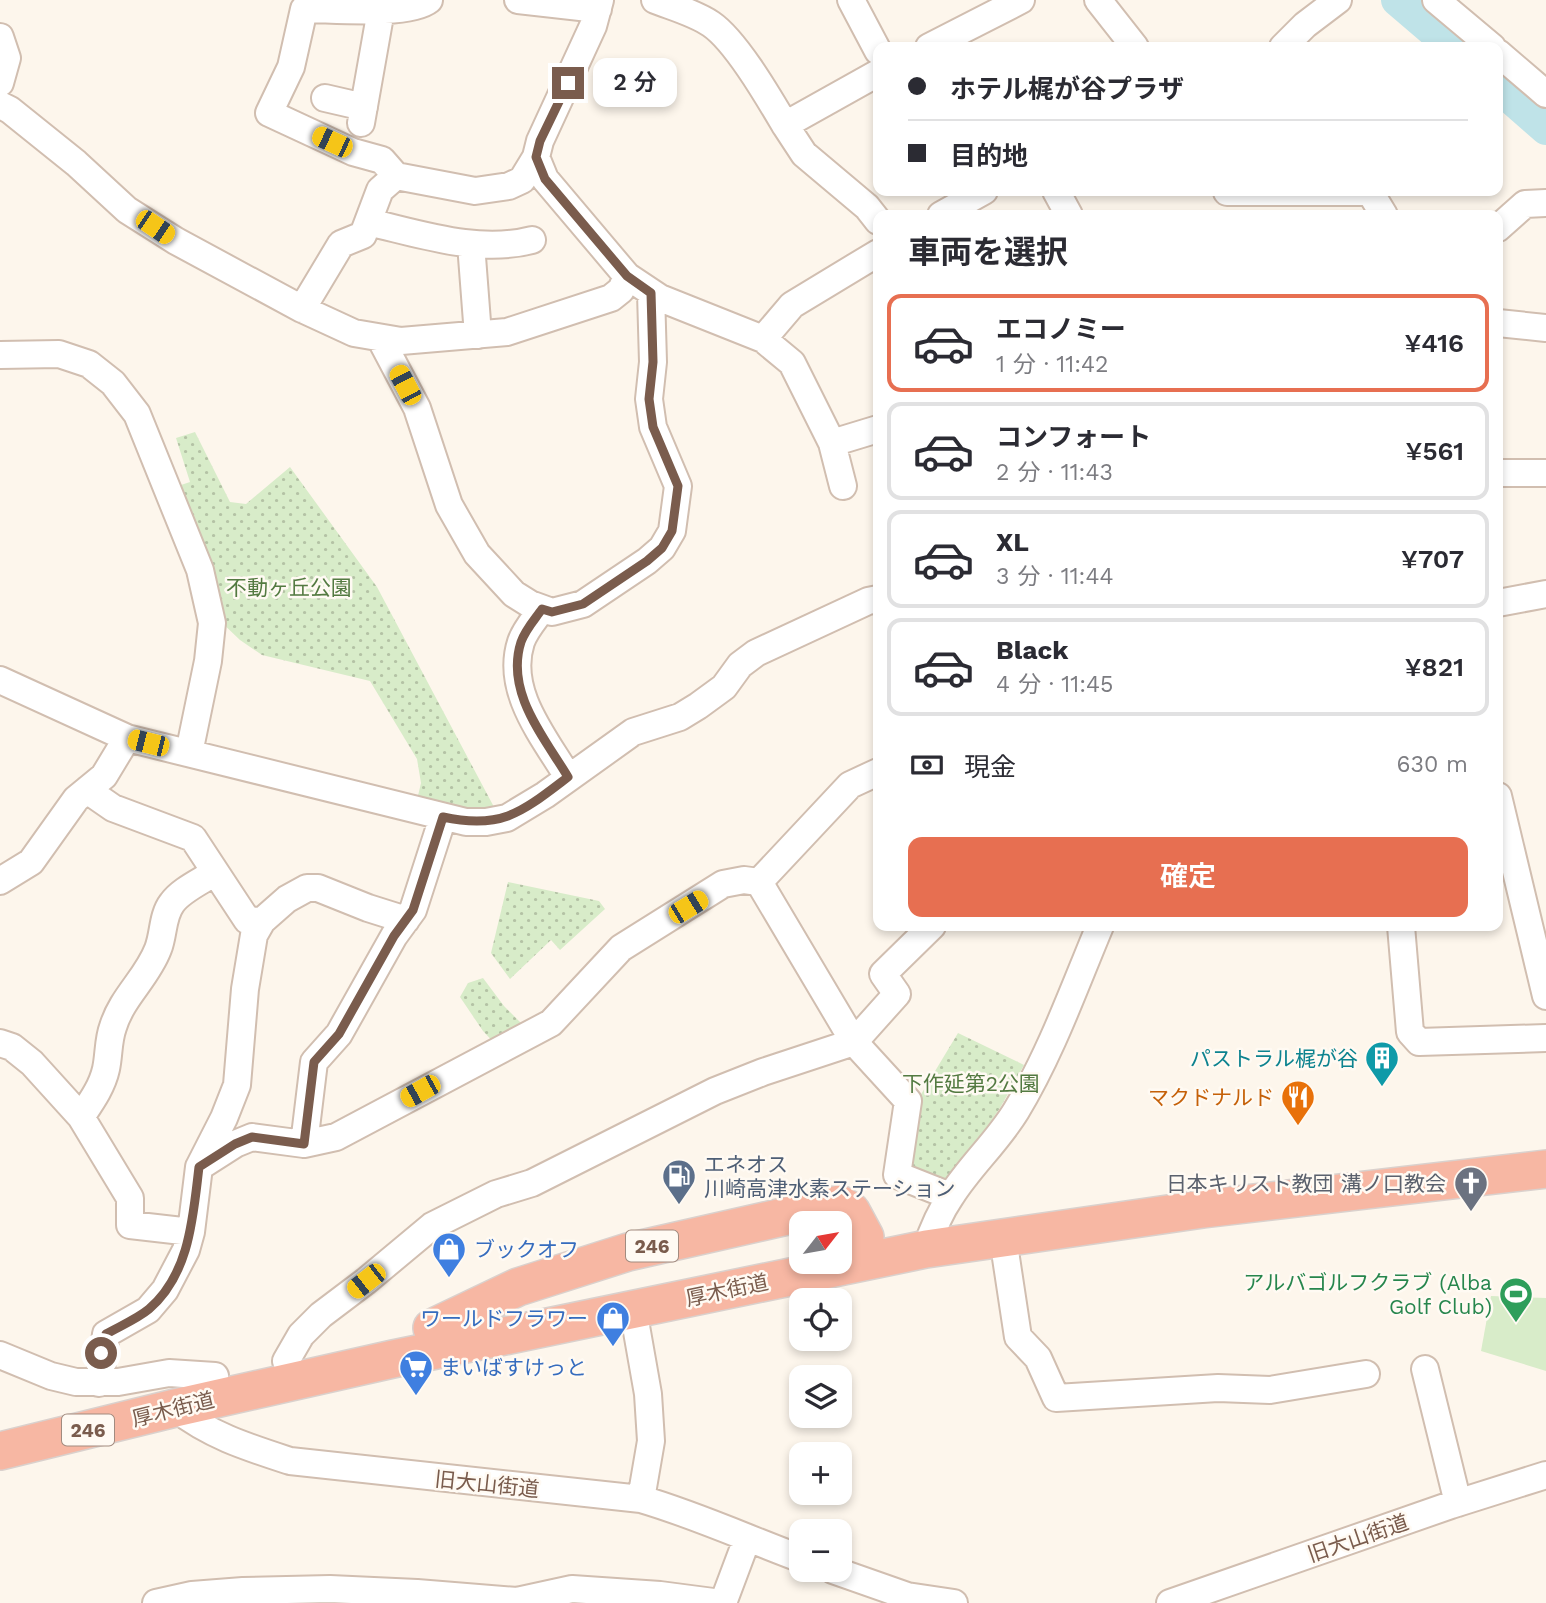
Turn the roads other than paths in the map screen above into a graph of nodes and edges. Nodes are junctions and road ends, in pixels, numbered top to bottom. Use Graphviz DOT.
graph roads {
  1 [pos="429,0"];
  2 [pos="518,0"];
  3 [pos="655,0"];
  4 [pos="850,0"];
  5 [pos="1021,0"];
  6 [pos="1338,0"];
  7 [pos="1436,0"];
  8 [pos="1102,2"];
  9 [pos="599,4"];
  10 [pos="982,8"];
  11 [pos="381,10"];
  12 [pos="0,37"];
  13 [pos="873,42"];
  14 [pos="936,42"];
  15 [pos="1131,42"];
  16 [pos="1295,42"];
  17 [pos="1486,42"];
  18 [pos="1503,57"];
  19 [pos="873,76"];
  20 [pos="0,83"];
  21 [pos="1546,94"];
  22 [pos="325,98"];
  23 [pos="0,105"];
  24 [pos="785,125"];
  25 [pos="536,157"];
  26 [pos="396,176"];
  27 [pos="975,196"];
  28 [pos="1287,196"];
  29 [pos="1225,199"];
  30 [pos="1546,203"];
  31 [pos="951,210"];
  32 [pos="873,215"];
  33 [pos="368,222"];
  34 [pos="1503,224"];
  35 [pos="532,240"];
  36 [pos="471,244"];
  37 [pos="873,256"];
  38 [pos="627,276"];
  39 [pos="651,293"];
  40 [pos="302,309"];
  41 [pos="1503,324"];
  42 [pos="1546,328"];
  43 [pos="478,335"];
  44 [pos="380,338"];
  45 [pos="763,339"];
  46 [pos="0,355"];
  47 [pos="873,431"];
  48 [pos="832,443"];
  49 [pos="1503,473"];
  50 [pos="1546,473"];
  51 [pos="843,486"];
  52 [pos="1546,594"];
  53 [pos="873,600"];
  54 [pos="1503,602"];
  55 [pos="542,609"];
  56 [pos="0,680"];
  57 [pos="127,738"];
  58 [pos="189,753"];
  59 [pos="568,777"];
  60 [pos="873,782"];
  61 [pos="87,790"];
  62 [pos="443,817"];
  63 [pos="1503,830"];
  64 [pos="215,872"];
  65 [pos="0,881"];
  66 [pos="759,882"];
  67 [pos="406,920"];
  68 [pos="262,921"];
  69 [pos="927,931"];
  70 [pos="1098,931"];
  71 [pos="1401,931"];
  72 [pos="1546,996"];
  73 [pos="1546,1038"];
  74 [pos="854,1042"];
  75 [pos="0,1043"];
  76 [pos="81,1117"];
  77 [pos="304,1144"];
  78 [pos="1546,1145"];
  79 [pos="199,1167"];
  80 [pos="1546,1169"];
  81 [pos="809,1211"];
  82 [pos="851,1211"];
  83 [pos="789,1216"];
  84 [pos="937,1224"];
  85 [pos="191,1231"];
  86 [pos="1003,1238"];
  87 [pos="852,1240"];
  88 [pos="789,1252"];
  89 [pos="633,1309"];
  90 [pos="432,1328"];
  91 [pos="0,1355"];
  92 [pos="286,1361"];
  93 [pos="1425,1368"];
  94 [pos="1366,1374"];
  95 [pos="215,1376"];
  96 [pos="99,1383"];
  97 [pos="176,1408"];
  98 [pos="0,1425"];
  99 [pos="0,1451"];
  100 [pos="1546,1475"];
  101 [pos="641,1499"];
  102 [pos="1458,1503"];
  103 [pos="747,1539"];
  104 [pos="789,1554"];
  105 [pos="852,1576"];
  106 [pos="156,1603"];
  107 [pos="722,1603"];
  108 [pos="954,1603"];
  109 [pos="1170,1603"];
  1 -- 11 [label="street"];
  2 -- 9 [label="street"];
  3 -- 24 [label="street"];
  4 -- 13 [label="street"];
  5 -- 10 [label="street"];
  6 -- 16 [label="street"];
  7 -- 17 [label="street"];
  8 -- 15 [label="street"];
  9 -- 25 [label="street"];
  10 -- 14 [label="street"];
  11 -- 22 [label="street"];
  11 -- 26 [label="street"];
  12 -- 20 [label="street"];
  18 -- 21 [label="street"];
  19 -- 24 [label="street"];
  23 -- 40 [label="street"];
  24 -- 32 [label="street"];
  25 -- 26 [label="street"];
  25 -- 38 [label="street"];
  26 -- 33 [label="street"];
  27 -- 31 [label="street"];
  28 -- 29 [label="street"];
  30 -- 34 [label="street"];
  33 -- 36 [label="street"];
  33 -- 40 [label="street"];
  35 -- 36 [label="street"];
  36 -- 43 [label="street"];
  37 -- 45 [label="street"];
  38 -- 39 [label="street"];
  38 -- 43 [label="street"];
  39 -- 45 [label="street"];
  39 -- 55 [label="street"];
  40 -- 44 [label="street"];
  41 -- 42 [label="street"];
  43 -- 44 [label="street"];
  44 -- 55 [label="street"];
  45 -- 48 [label="street"];
  46 -- 58 [label="street"];
  47 -- 48 [label="street"];
  48 -- 51 [label="street"];
  49 -- 50 [label="street"];
  52 -- 54 [label="street"];
  53 -- 59 [label="street"];
  55 -- 59 [label="street"];
  56 -- 57 [label="street"];
  57 -- 58 [label="street"];
  57 -- 61 [label="street"];
  58 -- 62 [label="street"];
  59 -- 62 [label="street"];
  60 -- 66 [label="street"];
  61 -- 64 [label="street"];
  61 -- 65 [label="street"];
  62 -- 67 [label="street"];
  63 -- 72 [label="street"];
  64 -- 68 [label="street"];
  64 -- 76 [label="street"];
  66 -- 74 [label="street"];
  66 -- 77 [label="street"];
  67 -- 68 [label="street"];
  67 -- 77 [label="street"];
  68 -- 79 [label="street"];
  69 -- 74 [label="street"];
  70 -- 84 [label="street"];
  71 -- 73 [label="street"];
  74 -- 84 [label="street"];
  74 -- 92 [label="street"];
  75 -- 76 [label="street"];
  76 -- 85 [label="street"];
  77 -- 79 [label="street"];
  78 -- 84 [label="highway, 厚木街道 / 246"];
  79 -- 85 [label="street"];
  80 -- 86 [label="highway, 厚木街道 / 246"];
  81 -- 82 [label="highway, 246"];
  83 -- 90 [label="highway, 246"];
  84 -- 86 [label="highway, 厚木街道 / 246"];
  84 -- 87 [label="highway, 厚木街道 / 246"];
  84 -- 89 [label="highway, 厚木街道 / 246"];
  85 -- 96 [label="street"];
  86 -- 94 [label="street"];
  88 -- 90 [label="highway, 厚木街道 / 246"];
  89 -- 97 [label="highway, 厚木街道 / 246"];
  89 -- 101 [label="street"];
  90 -- 92 [label="highway, 厚木街道 / 246"];
  91 -- 96 [label="street"];
  92 -- 95 [label="highway, 厚木街道 / 246"];
  93 -- 102 [label="street"];
  95 -- 96 [label="street"];
  95 -- 98 [label="highway, 厚木街道 / 246"];
  97 -- 99 [label="highway, 厚木街道 / 246"];
  97 -- 101 [label="street, 旧大山街道"];
  100 -- 102 [label="street, 旧大山街道"];
  101 -- 103 [label="street, 旧大山街道"];
  102 -- 109 [label="street, 旧大山街道"];
  103 -- 104 [label="street, 旧大山街道"];
  103 -- 107 [label="street"];
  105 -- 108 [label="street"];
  106 -- 107 [label="street"];
}
